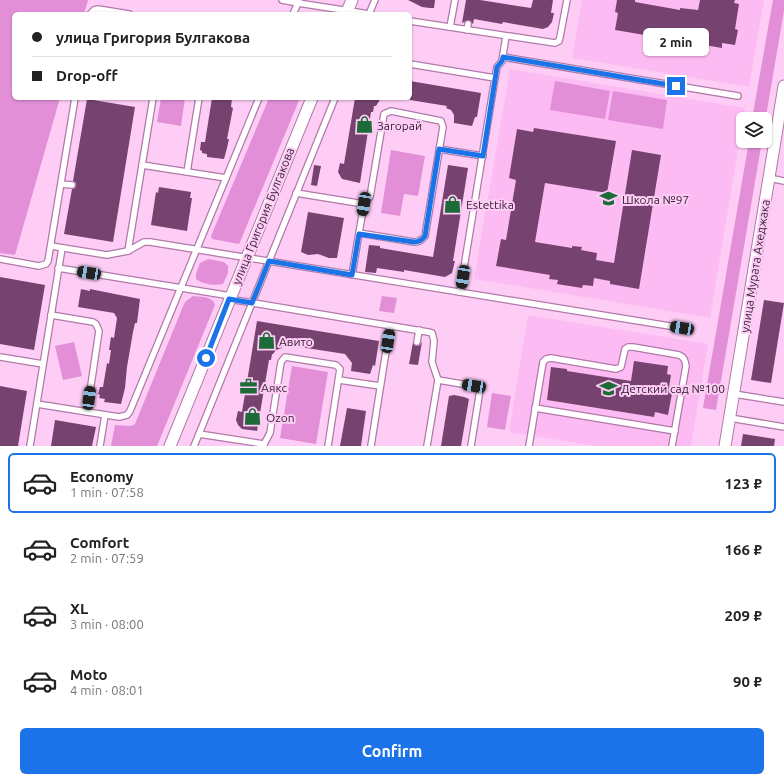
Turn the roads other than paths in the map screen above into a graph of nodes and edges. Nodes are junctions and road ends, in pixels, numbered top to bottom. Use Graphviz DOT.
graph roads {
  1 [pos="282,0"];
  2 [pos="375,0"];
  3 [pos="455,0"];
  4 [pos="567,0"];
  5 [pos="298,1"];
  6 [pos="348,8"];
  7 [pos="92,12"];
  8 [pos="117,12"];
  9 [pos="294,12"];
  10 [pos="362,12"];
  11 [pos="370,12"];
  12 [pos="412,21"];
  13 [pos="450,27"];
  14 [pos="506,36"];
  15 [pos="503,57"];
  16 [pos="412,64"];
  17 [pos="495,78"];
  18 [pos="784,86"];
  19 [pos="738,96"];
  20 [pos="75,100"];
  21 [pos="153,100"];
  22 [pos="199,100"];
  23 [pos="258,100"];
  24 [pos="311,100"];
  25 [pos="334,100"];
  26 [pos="439,149"];
  27 [pos="483,156"];
  28 [pos="142,165"];
  29 [pos="187,172"];
  30 [pos="226,178"];
  31 [pos="769,178"];
  32 [pos="784,181"];
  33 [pos="61,184"];
  34 [pos="72,186"];
  35 [pos="296,193"];
  36 [pos="364,204"];
  37 [pos="359,234"];
  38 [pos="51,246"];
  39 [pos="62,248"];
  40 [pos="196,250"];
  41 [pos="128,251"];
  42 [pos="246,257"];
  43 [pos="0,259"];
  44 [pos="269,261"];
  45 [pos="58,268"];
  46 [pos="352,275"];
  47 [pos="180,288"];
  48 [pos="460,292"];
  49 [pos="230,298"];
  50 [pos="252,303"];
  51 [pos="51,315"];
  52 [pos="390,326"];
  53 [pos="682,328"];
  54 [pos="419,330"];
  55 [pos="417,342"];
  56 [pos="0,357"];
  57 [pos="43,364"];
  58 [pos="339,380"];
  59 [pos="438,380"];
  60 [pos="380,386"];
  61 [pos="734,394"];
  62 [pos="784,402"];
  63 [pos="37,404"];
  64 [pos="535,408"];
  65 [pos="87,412"];
  66 [pos="106,415"];
  67 [pos="730,418"];
  68 [pos="784,427"];
  69 [pos="675,431"];
  70 [pos="198,434"];
  71 [pos="264,445"];
  72 [pos="30,446"];
  73 [pos="100,446"];
  74 [pos="170,446"];
  75 [pos="194,446"];
  76 [pos="328,446"];
  77 [pos="370,446"];
  78 [pos="427,446"];
  79 [pos="471,446"];
  80 [pos="529,446"];
  81 [pos="672,446"];
  82 [pos="725,446"];
  1 -- 5 [label="lane"];
  2 -- 11 [label="lane"];
  3 -- 13 [label="lane"];
  4 -- 14 [label="lane"];
  5 -- 6 [label="lane"];
  5 -- 9 [label="lane"];
  6 -- 10 [label="lane"];
  7 -- 8 [label="lane"];
  12 -- 13 [label="lane"];
  13 -- 14 [label="lane"];
  14 -- 15 [label="lane"];
  15 -- 17 [label="lane"];
  15 -- 19 [label="lane"];
  16 -- 17 [label="lane"];
  17 -- 27 [label="lane"];
  18 -- 31 [label="street, улица Мурата Ахеджака"];
  20 -- 33 [label="lane"];
  21 -- 28 [label="lane"];
  22 -- 29 [label="lane"];
  23 -- 30 [label="lane"];
  24 -- 42 [label="street, улица Григория Булгакова"];
  25 -- 35 [label="lane"];
  26 -- 27 [label="lane"];
  26 -- 36 [label="lane"];
  26 -- 37 [label="lane"];
  27 -- 48 [label="lane"];
  28 -- 29 [label="lane"];
  28 -- 41 [label="lane"];
  29 -- 30 [label="lane"];
  30 -- 40 [label="lane"];
  31 -- 32 [label="lane"];
  31 -- 61 [label="street, улица Мурата Ахеджака"];
  33 -- 34 [label="lane"];
  33 -- 38 [label="lane"];
  35 -- 36 [label="lane"];
  35 -- 44 [label="lane"];
  36 -- 37 [label="lane"];
  37 -- 46 [label="lane"];
  38 -- 39 [label="lane"];
  38 -- 43 [label="lane"];
  39 -- 41 [label="lane"];
  39 -- 45 [label="lane"];
  40 -- 41 [label="lane"];
  40 -- 42 [label="lane"];
  40 -- 47 [label="lane"];
  42 -- 44 [label="lane"];
  42 -- 49 [label="street, улица Григория Булгакова"];
  44 -- 46 [label="lane"];
  44 -- 50 [label="lane"];
  45 -- 47 [label="lane"];
  45 -- 51 [label="lane"];
  46 -- 48 [label="lane"];
  47 -- 49 [label="lane"];
  47 -- 66 [label="lane"];
  48 -- 53 [label="lane"];
  49 -- 50 [label="lane"];
  49 -- 74 [label="street, улица Григория Булгакова"];
  50 -- 52 [label="lane"];
  50 -- 70 [label="lane"];
  51 -- 57 [label="lane"];
  51 -- 65 [label="lane"];
  52 -- 54 [label="lane"];
  52 -- 60 [label="lane"];
  54 -- 55 [label="lane"];
  54 -- 59 [label="lane"];
  56 -- 57 [label="lane"];
  57 -- 63 [label="lane"];
  58 -- 60 [label="lane"];
  58 -- 71 [label="lane"];
  58 -- 76 [label="lane"];
  59 -- 78 [label="lane"];
  59 -- 79 [label="lane"];
  60 -- 77 [label="lane"];
  61 -- 62 [label="lane"];
  61 -- 67 [label="street, улица Мурата Ахеджака"];
  63 -- 65 [label="lane"];
  63 -- 72 [label="lane"];
  64 -- 69 [label="lane"];
  64 -- 69 [label="lane"];
  64 -- 80 [label="lane"];
  65 -- 66 [label="lane"];
  66 -- 73 [label="lane"];
  67 -- 68 [label="lane"];
  67 -- 82 [label="street, улица Мурата Ахеджака"];
  69 -- 81 [label="lane"];
  70 -- 71 [label="lane"];
  70 -- 75 [label="lane"];
}
